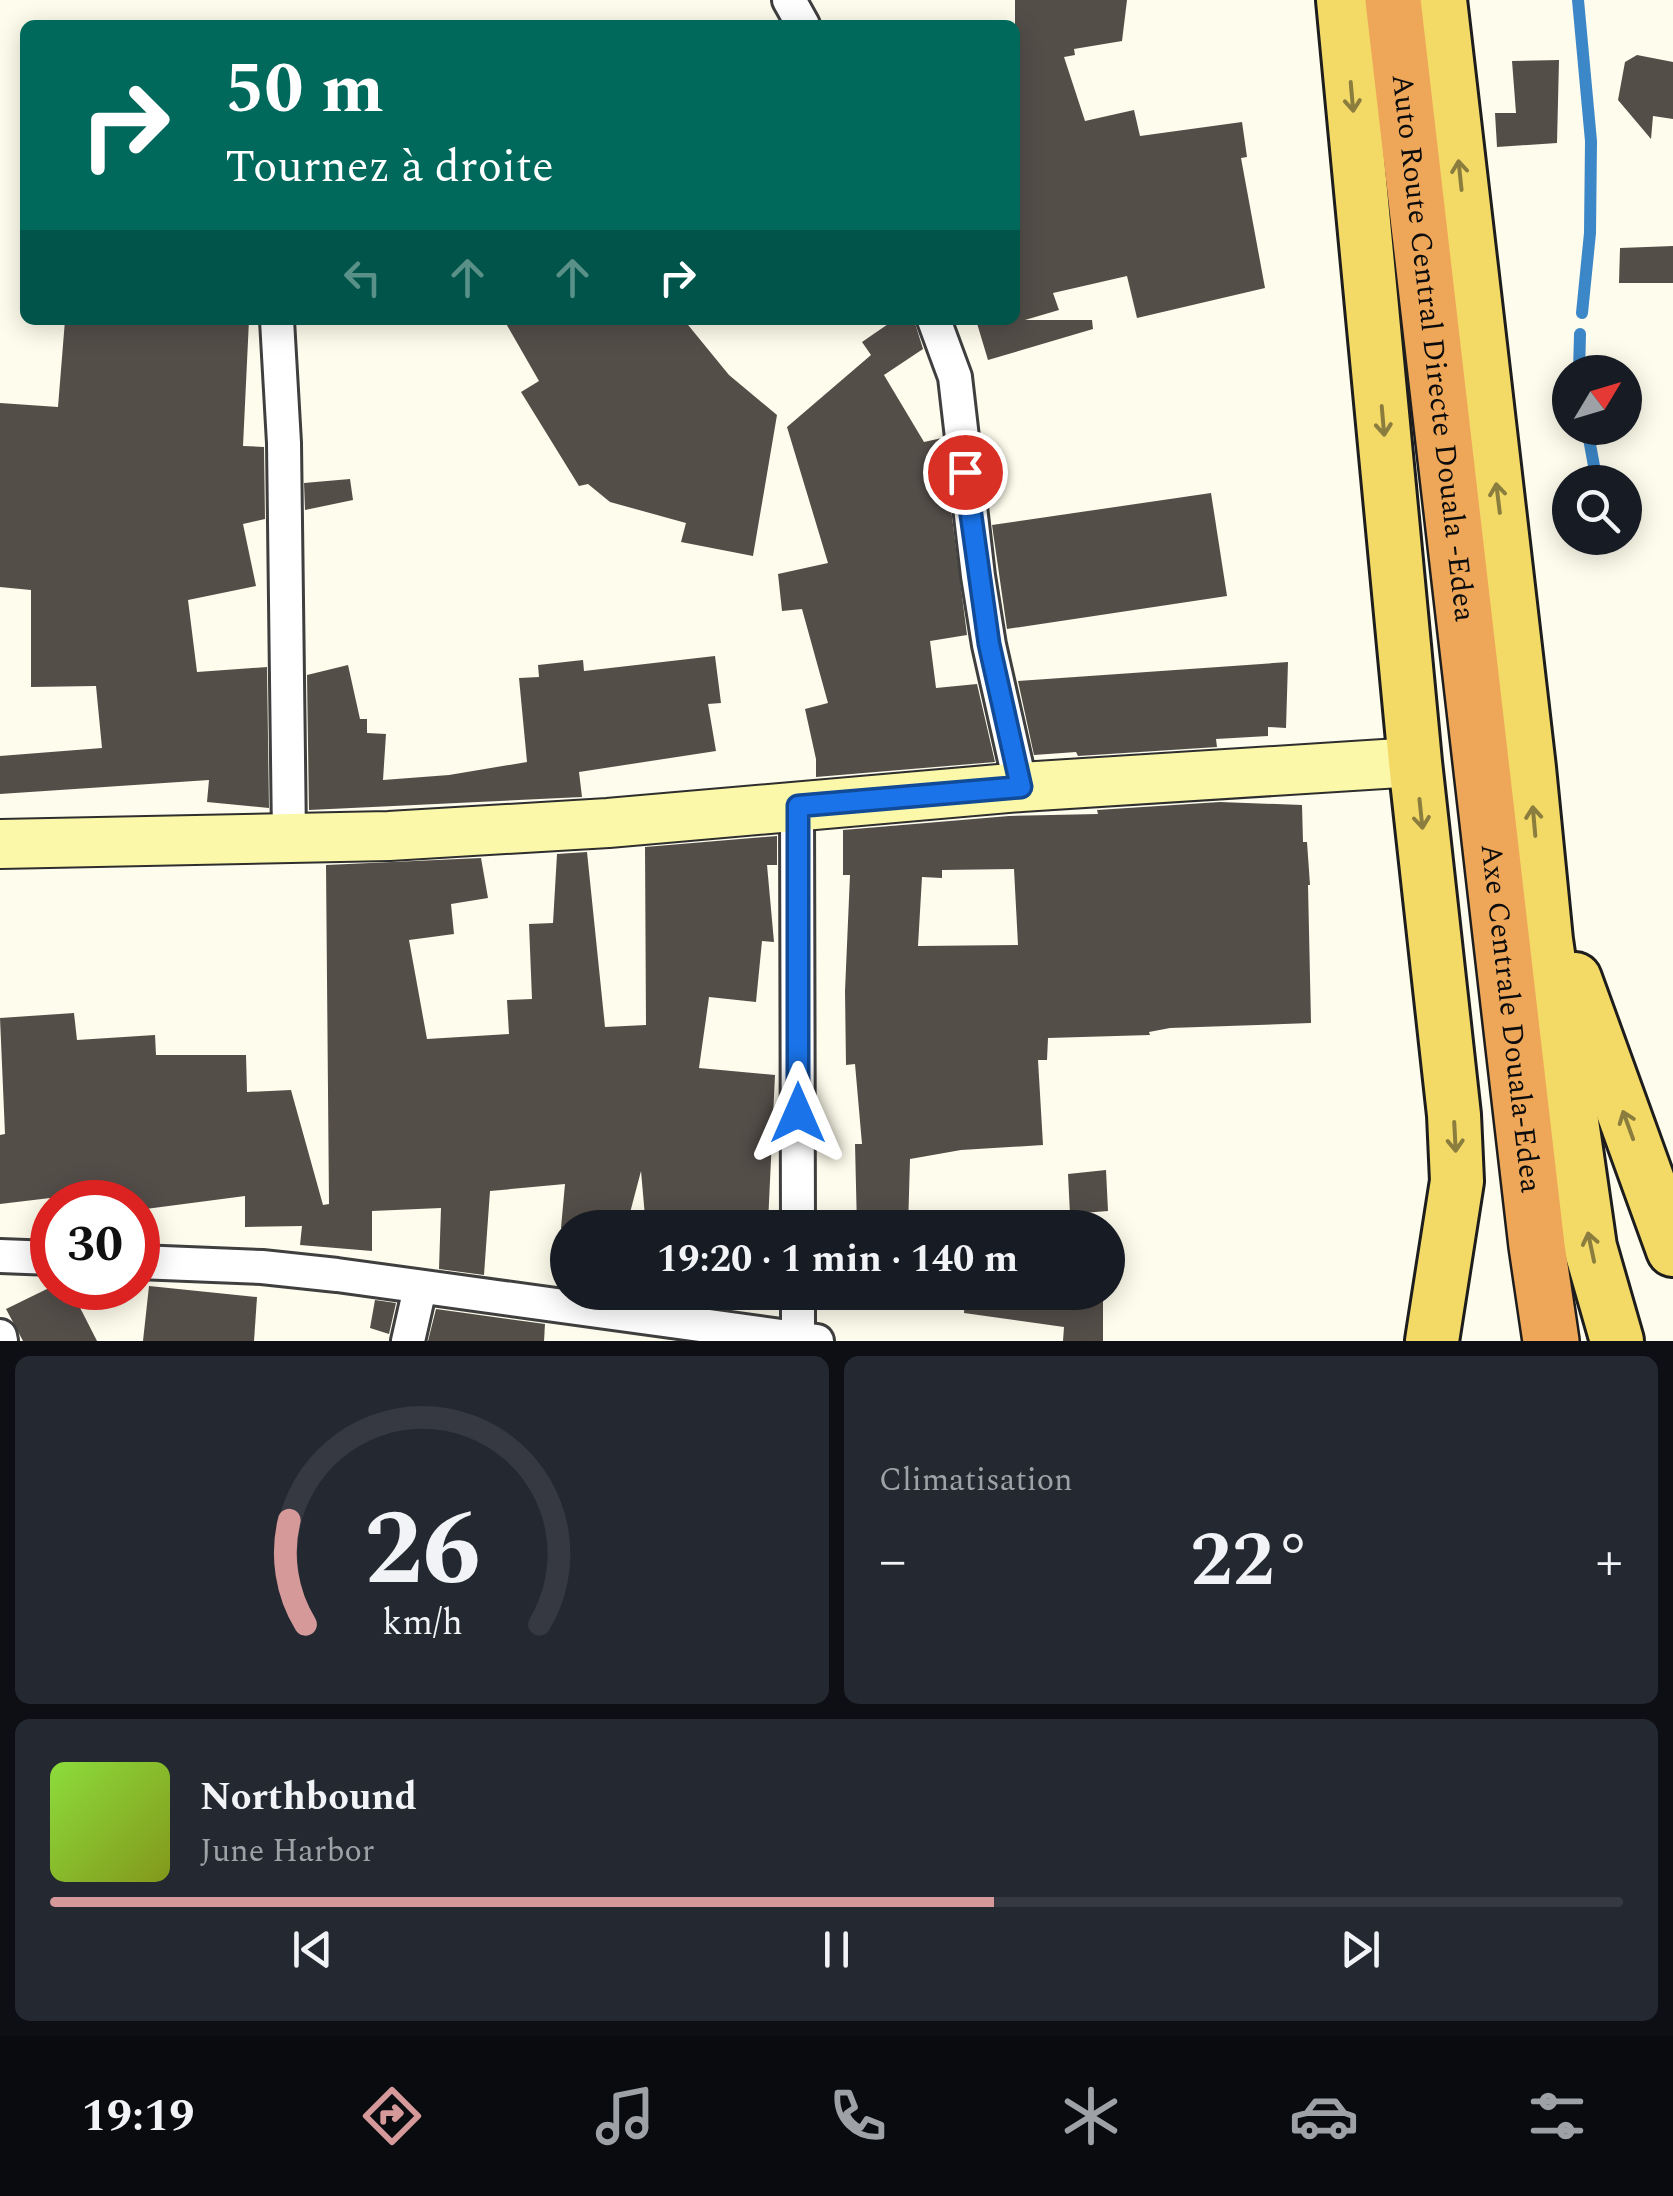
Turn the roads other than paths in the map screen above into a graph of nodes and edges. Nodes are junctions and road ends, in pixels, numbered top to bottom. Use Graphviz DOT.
graph roads {
  1 [pos="1342,0"];
  2 [pos="1392,0"];
  3 [pos="1440,0"];
  4 [pos="277,325"];
  5 [pos="936,325"];
  6 [pos="1473,693"];
  7 [pos="1416,762"];
  8 [pos="1021,787"];
  9 [pos="798,806"];
  10 [pos="289,837"];
  11 [pos="0,844"];
  12 [pos="1540,883"];
  13 [pos="798,1210"];
  14 [pos="1673,1250"];
  15 [pos="0,1256"];
  16 [pos="30,1257"];
  17 [pos="160,1263"];
  18 [pos="420,1288"];
  19 [pos="802,1310"];
  20 [pos="808,1340"];
  21 [pos="408,1341"];
  22 [pos="1432,1341"];
  23 [pos="1551,1341"];
  24 [pos="1618,1341"];
  1 -- 7 [label="main road, one-way"];
  2 -- 6 [label="highway, Auto Route Central Directe Douala -Edea"];
  12 -- 3 [label="main road, one-way"];
  4 -- 10 [label="street"];
  5 -- 8 [label="street"];
  6 -- 23 [label="highway, Axe Centrale Douala-Edea"];
  7 -- 8 [label="street"];
  7 -- 22 [label="main road, one-way"];
  8 -- 9 [label="street"];
  9 -- 10 [label="street"];
  9 -- 13 [label="street"];
  10 -- 11 [label="street"];
  14 -- 12 [label="main road, one-way"];
  24 -- 12 [label="main road, one-way"];
  15 -- 16 [label="street"];
  17 -- 18 [label="street"];
  18 -- 20 [label="street"];
  18 -- 21 [label="street"];
  19 -- 20 [label="street"];
}
